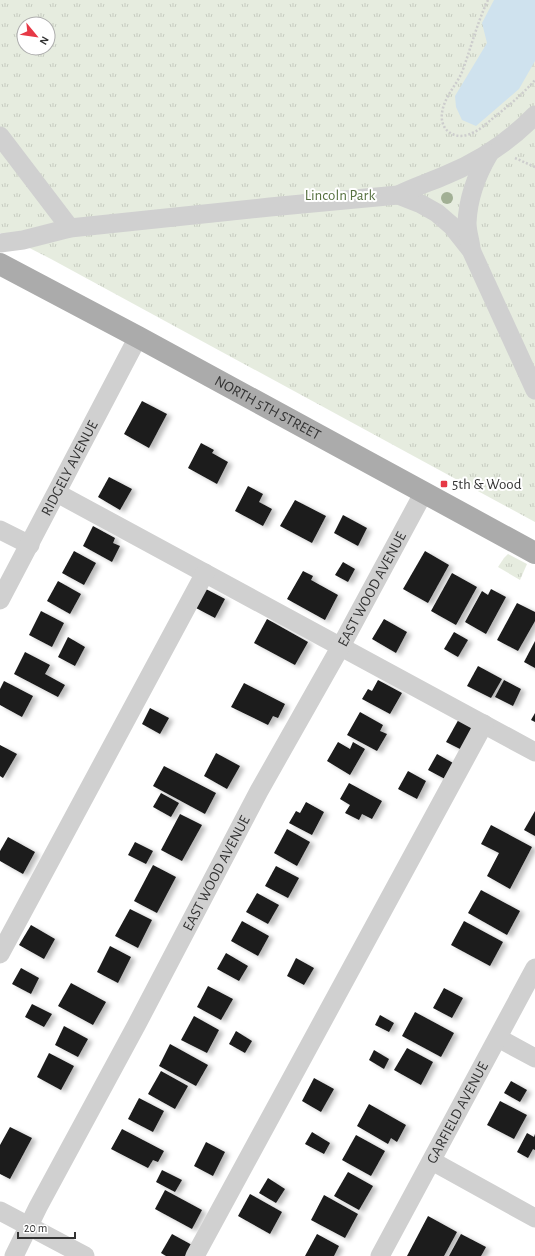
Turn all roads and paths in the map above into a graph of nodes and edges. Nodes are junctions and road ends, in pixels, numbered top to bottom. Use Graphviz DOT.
graph roads {
  1 [pos="488,0"];
  2 [pos="535,80"];
  3 [pos="535,115"];
  4 [pos="0,136"];
  5 [pos="489,154"];
  6 [pos="513,157"];
  7 [pos="535,167"];
  8 [pos="398,195"];
  9 [pos="70,228"];
  10 [pos="0,243"];
  11 [pos="471,250"];
  12 [pos="6,269"];
  13 [pos="138,337"];
  14 [pos="535,390"];
  15 [pos="424,492"];
  16 [pos="57,493"];
  17 [pos="0,530"];
  18 [pos="30,545"];
  19 [pos="535,553"];
  20 [pos="205,573"];
  21 [pos="0,600"];
  22 [pos="341,646"];
  23 [pos="484,724"];
  24 [pos="535,752"];
  25 [pos="0,954"];
  26 [pos="535,968"];
  27 [pos="498,1038"];
  28 [pos="535,1058"];
  29 [pos="432,1161"];
  30 [pos="0,1211"];
  31 [pos="535,1218"];
  32 [pos="28,1226"];
  33 [pos="14,1256"];
  34 [pos="86,1256"];
  35 [pos="195,1256"];
  36 [pos="380,1256"];
  1 -- 2 [label="path"];
  3 -- 5 [label="street"];
  4 -- 9 [label="street"];
  5 -- 8 [label="street"];
  5 -- 11 [label="street"];
  6 -- 7 [label="path"];
  8 -- 9 [label="street"];
  8 -- 11 [label="street"];
  9 -- 10 [label="street"];
  11 -- 14 [label="street"];
  12 -- 13 [label="main road, NORTH 5TH STREET"];
  13 -- 15 [label="main road, NORTH 5TH STREET"];
  13 -- 16 [label="street, RIDGELY AVENUE"];
  15 -- 19 [label="main road, NORTH 5TH STREET"];
  15 -- 22 [label="street, EAST WOOD AVENUE"];
  16 -- 18 [label="street, RIDGELY AVENUE"];
  16 -- 20 [label="street"];
  17 -- 18 [label="street"];
  18 -- 21 [label="street, RIDGELY AVENUE"];
  20 -- 22 [label="street"];
  20 -- 25 [label="street"];
  22 -- 23 [label="street"];
  22 -- 32 [label="street, EAST WOOD AVENUE"];
  23 -- 24 [label="street"];
  23 -- 35 [label="street"];
  26 -- 27 [label="street, GARFIELD AVENUE"];
  27 -- 28 [label="street"];
  27 -- 29 [label="street, GARFIELD AVENUE"];
  29 -- 31 [label="street"];
  29 -- 36 [label="street, GARFIELD AVENUE"];
  30 -- 32 [label="street"];
  32 -- 33 [label="street, EAST WOOD AVENUE"];
  32 -- 34 [label="street"];
}
